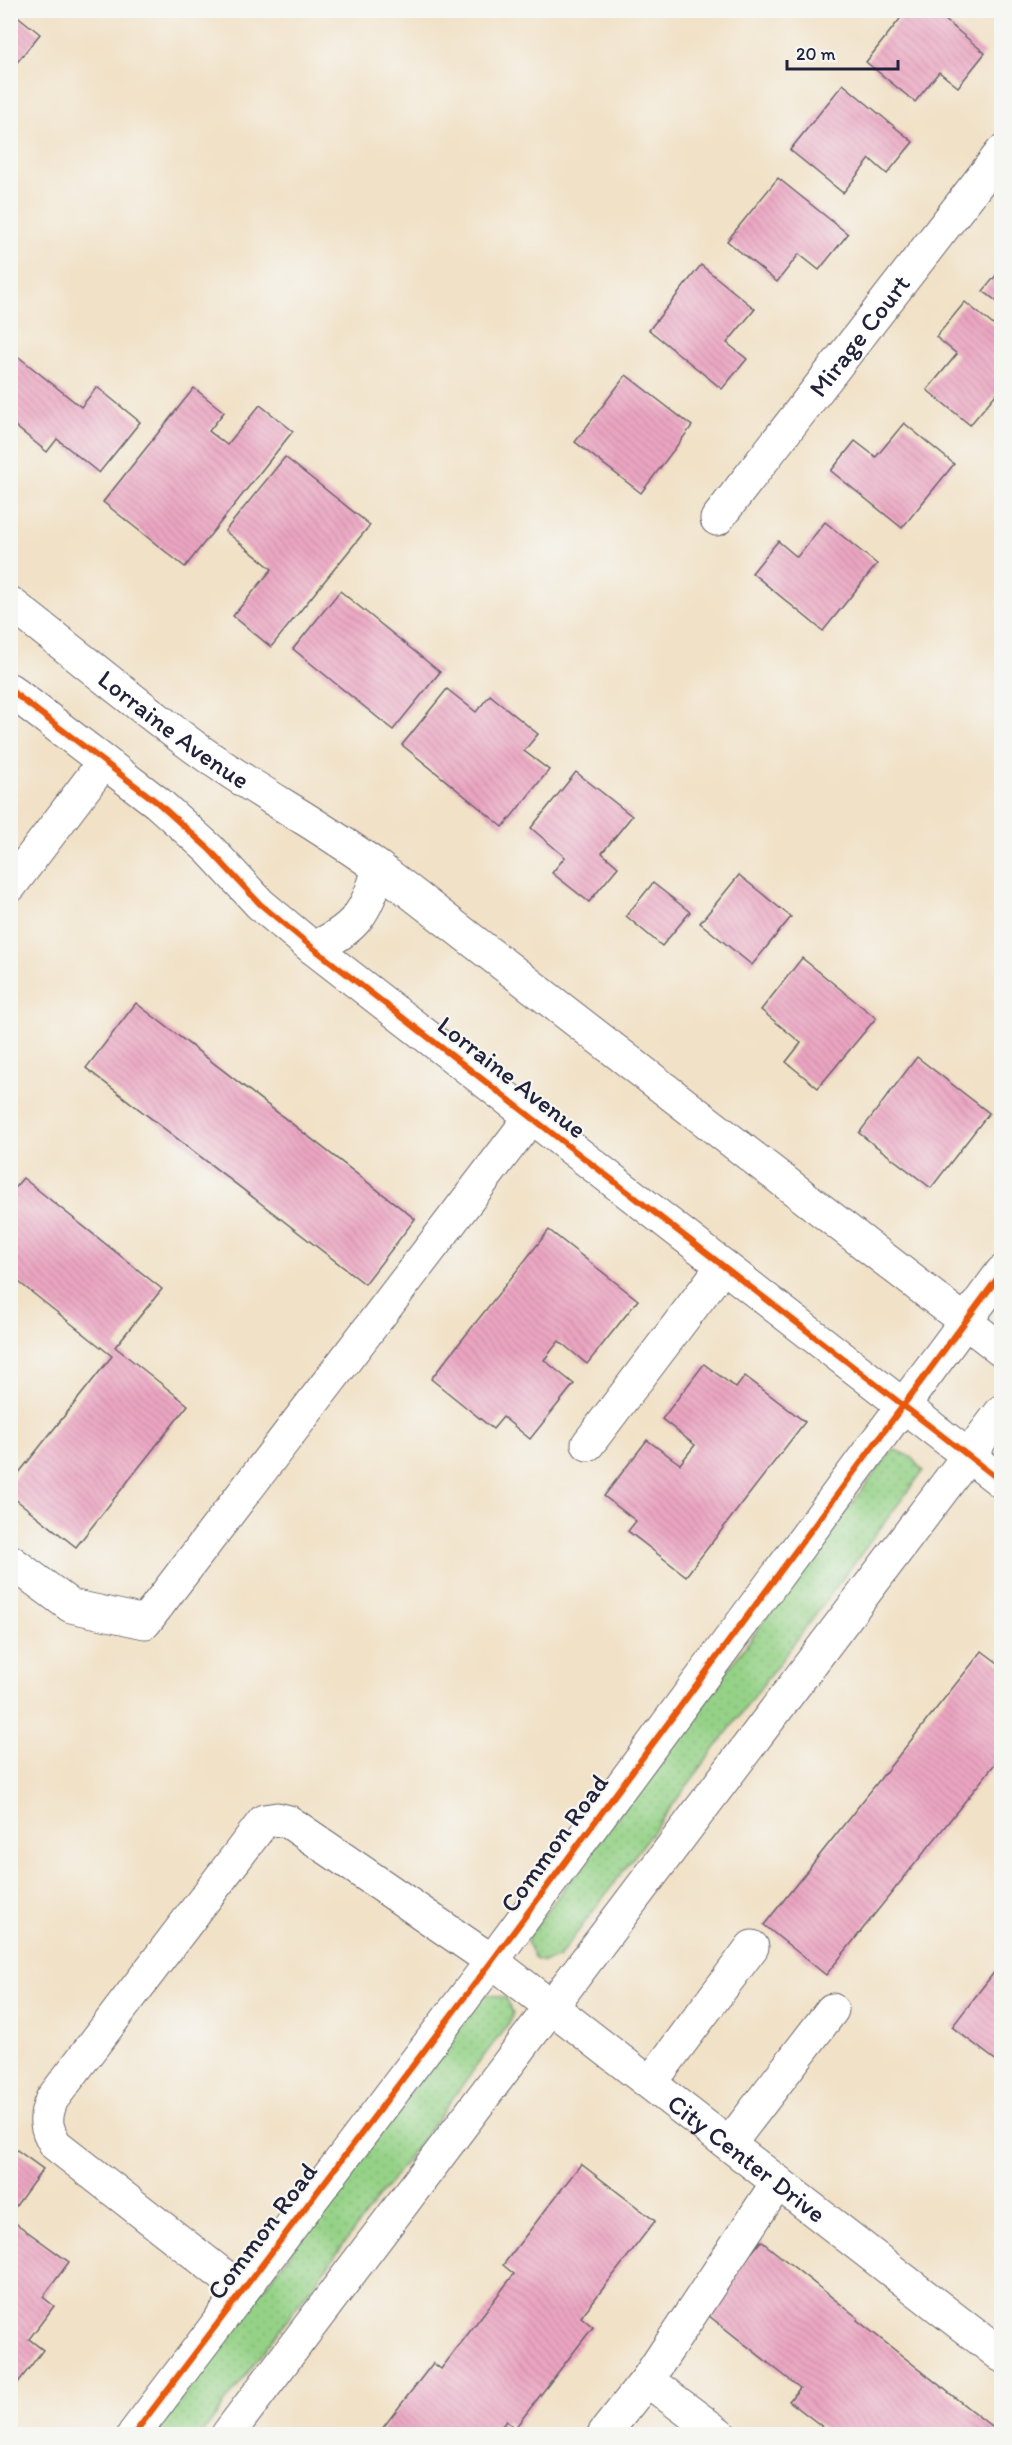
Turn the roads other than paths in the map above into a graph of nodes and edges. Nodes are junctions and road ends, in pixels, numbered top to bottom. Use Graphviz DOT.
graph roads {
  1 [pos="1002,152"];
  2 [pos="717,519"];
  3 [pos="10,603"];
  4 [pos="10,690"];
  5 [pos="104,762"];
  6 [pos="379,868"];
  7 [pos="10,886"];
  8 [pos="313,948"];
  9 [pos="531,1117"];
  10 [pos="723,1266"];
  11 [pos="1002,1272"];
  12 [pos="963,1321"];
  13 [pos="1002,1350"];
  14 [pos="901,1404"];
  15 [pos="1002,1411"];
  16 [pos="588,1444"];
  17 [pos="967,1456"];
  18 [pos="1002,1482"];
  19 [pos="11,1562"];
  20 [pos="752,1947"];
  21 [pos="492,1960"];
  22 [pos="550,2005"];
  23 [pos="832,2010"];
  24 [pos="651,2082"];
  25 [pos="729,2144"];
  26 [pos="778,2182"];
  27 [pos="242,2290"];
  28 [pos="1002,2356"];
  29 [pos="647,2380"];
  30 [pos="134,2434"];
  31 [pos="228,2434"];
  32 [pos="604,2434"];
  33 [pos="719,2434"];
  1 -- 2 [label="street, Mirage Court"];
  3 -- 6 [label="street, Lorraine Avenue"];
  4 -- 5 [label="street, Lorraine Avenue"];
  5 -- 7 [label="street"];
  5 -- 8 [label="street, Lorraine Avenue"];
  6 -- 8 [label="street"];
  6 -- 12 [label="street, Lorraine Avenue"];
  8 -- 9 [label="street, Lorraine Avenue"];
  9 -- 10 [label="street, Lorraine Avenue"];
  9 -- 19 [label="street"];
  10 -- 14 [label="street, Lorraine Avenue"];
  10 -- 16 [label="street"];
  11 -- 12 [label="street, Common Road"];
  12 -- 13 [label="street, Lorraine Avenue"];
  12 -- 14 [label="street, Common Road"];
  14 -- 17 [label="street, Lorraine Avenue"];
  14 -- 21 [label="street, Common Road"];
  15 -- 17 [label="street"];
  17 -- 18 [label="street, Lorraine Avenue"];
  17 -- 22 [label="street"];
  20 -- 24 [label="street"];
  21 -- 22 [label="street, City Center Drive"];
  21 -- 27 [label="street, Common Road"];
  21 -- 27 [label="street, City Center Drive"];
  22 -- 24 [label="street, City Center Drive"];
  22 -- 31 [label="street"];
  23 -- 25 [label="street"];
  24 -- 25 [label="street, City Center Drive"];
  25 -- 26 [label="street, City Center Drive"];
  26 -- 28 [label="street, City Center Drive"];
  26 -- 29 [label="street"];
  27 -- 30 [label="street, Common Road"];
  29 -- 32 [label="street"];
  29 -- 33 [label="street"];
}
